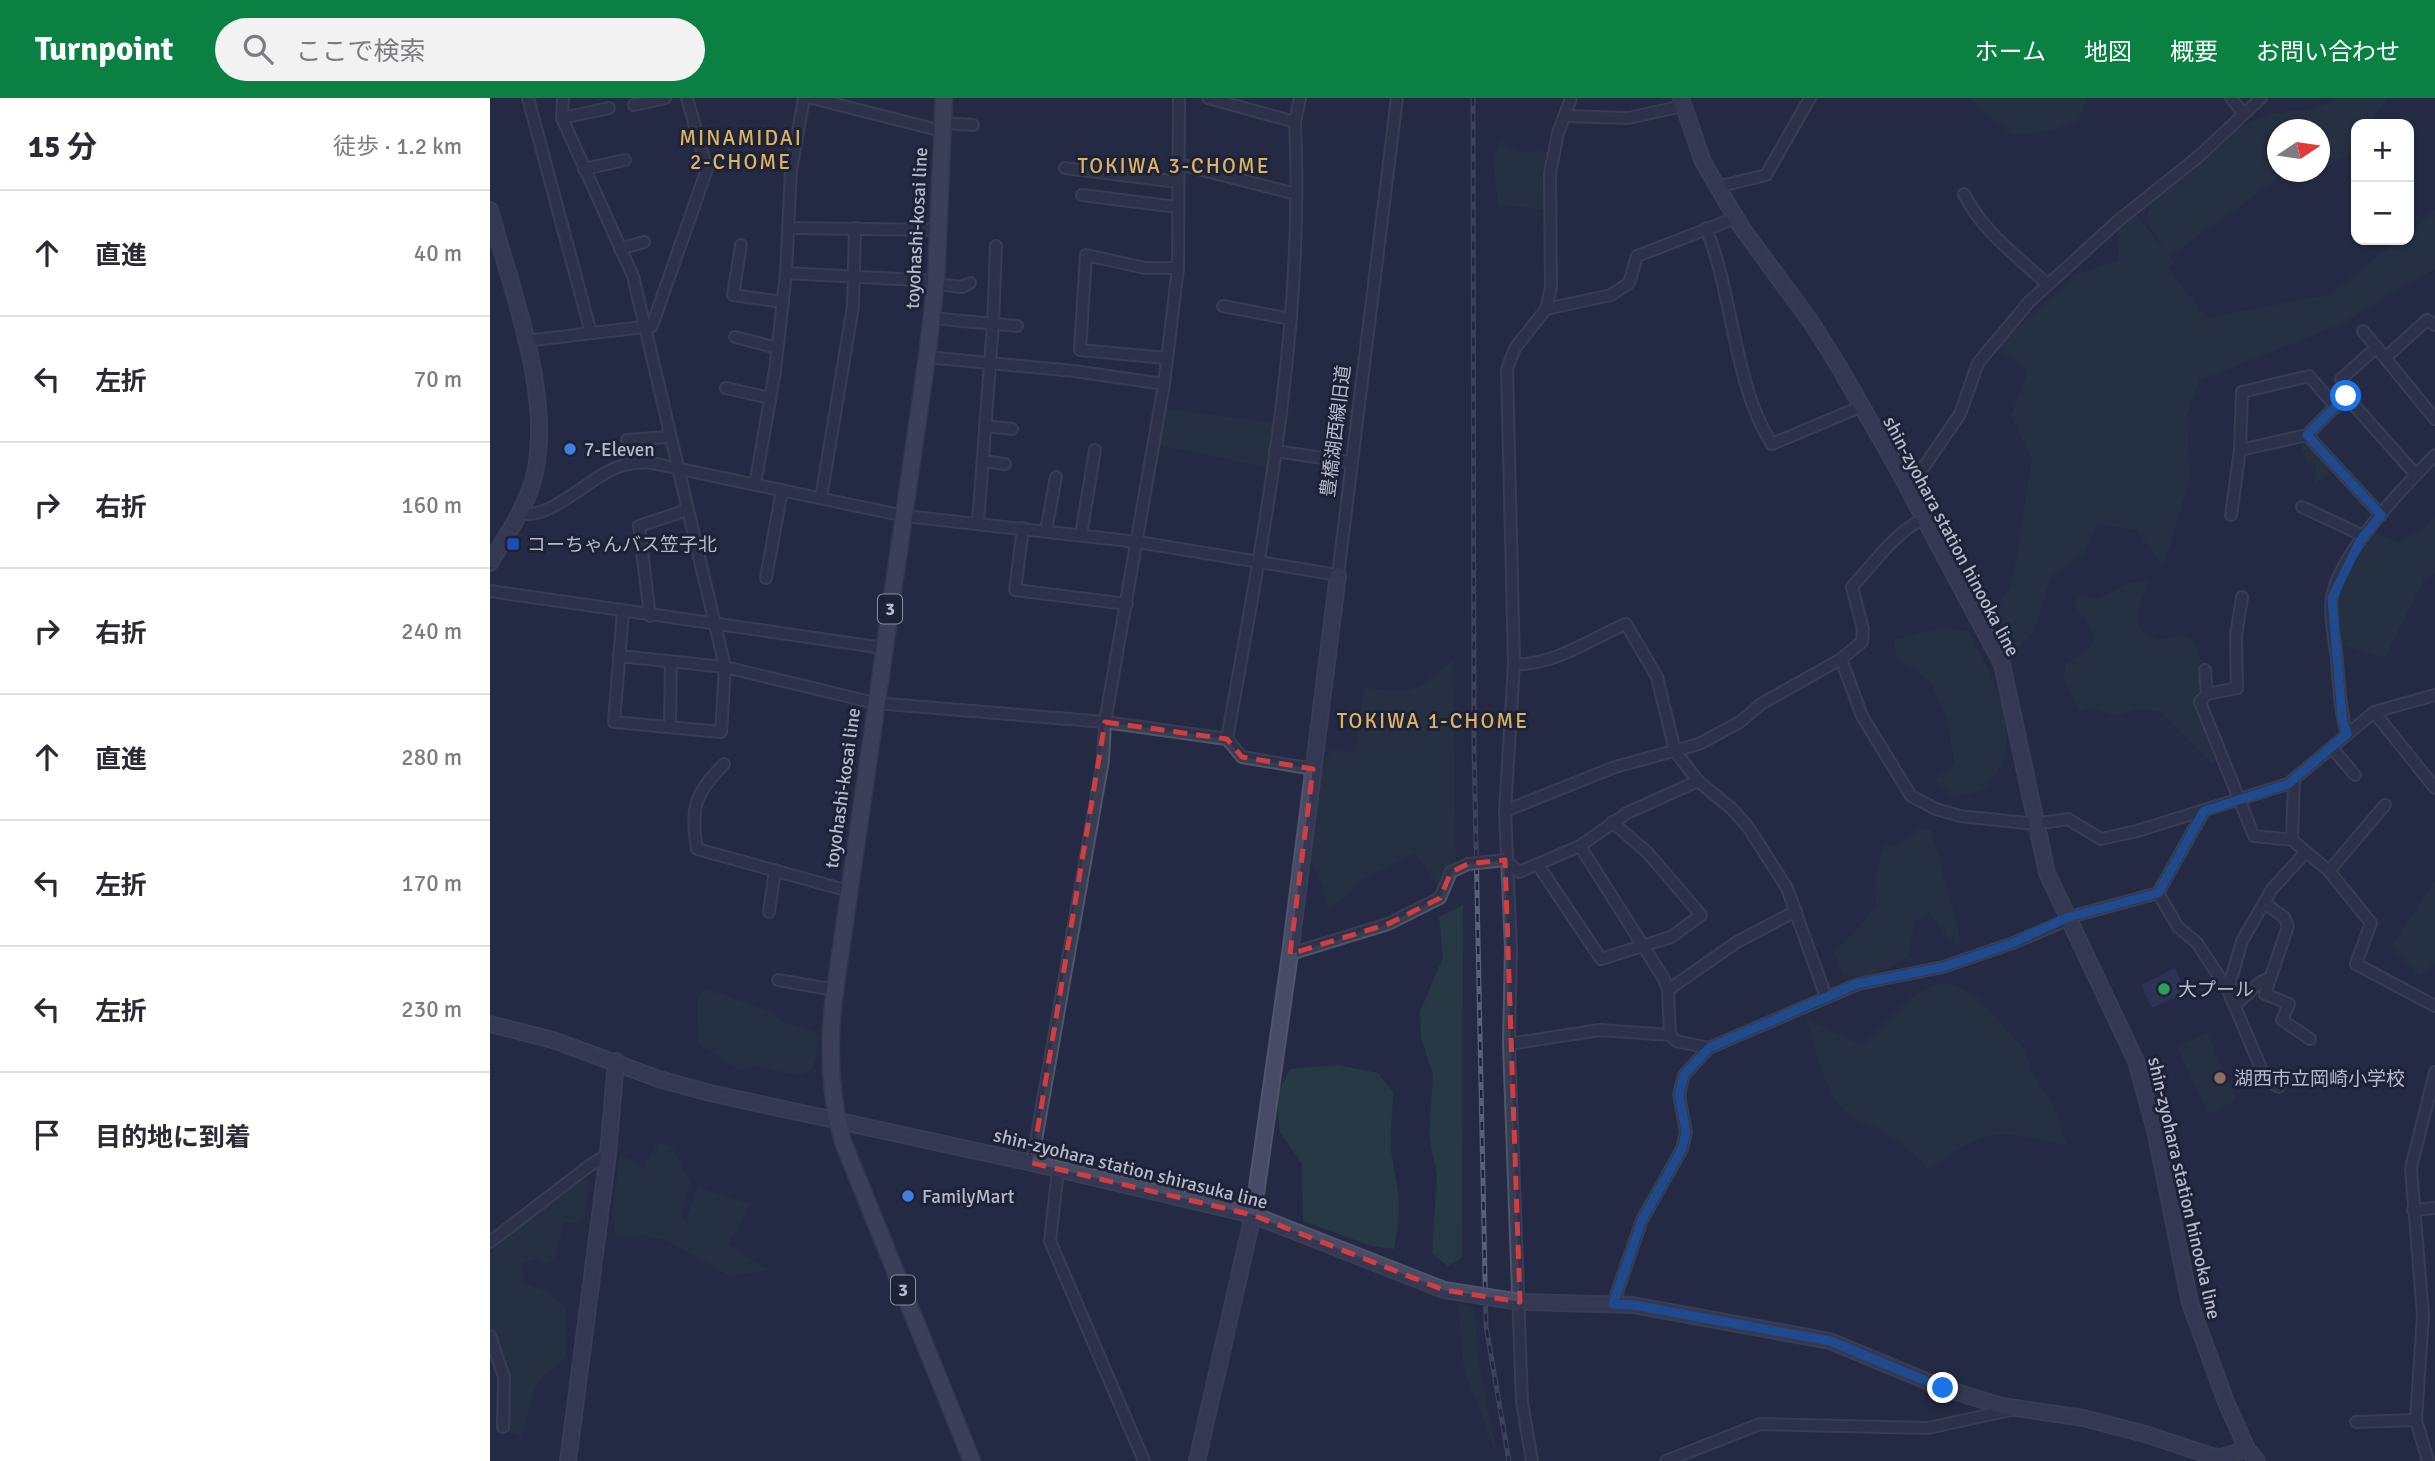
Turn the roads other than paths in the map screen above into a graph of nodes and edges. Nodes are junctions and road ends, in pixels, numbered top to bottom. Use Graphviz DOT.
graph roads {
  1 [pos="528,98"];
  2 [pos="563,98"];
  3 [pos="665,98"];
  4 [pos="687,98"];
  5 [pos="804,98"];
  6 [pos="812,98"];
  7 [pos="944,98"];
  8 [pos="1179,98"];
  9 [pos="1208,98"];
  10 [pos="1300,98"];
  11 [pos="1396,98"];
  12 [pos="1571,98"];
  13 [pos="1810,98"];
  14 [pos="2231,98"];
  15 [pos="2261,98"];
  16 [pos="1682,102"];
  17 [pos="634,105"];
  18 [pos="609,108"];
  19 [pos="2243,113"];
  20 [pos="1564,116"];
  21 [pos="562,118"];
  22 [pos="1295,122"];
  23 [pos="973,125"];
  24 [pos="943,127"];
  25 [pos="625,160"];
  26 [pos="1178,164"];
  27 [pos="1065,168"];
  28 [pos="584,169"];
  29 [pos="1178,182"];
  30 [pos="1717,187"];
  31 [pos="1296,194"];
  32 [pos="1964,194"];
  33 [pos="1082,195"];
  34 [pos="1177,207"];
  35 [pos="490,210"];
  36 [pos="1736,218"];
  37 [pos="788,228"];
  38 [pos="855,228"];
  39 [pos="1706,228"];
  40 [pos="937,230"];
  41 [pos="644,242"];
  42 [pos="741,245"];
  43 [pos="996,246"];
  44 [pos="620,249"];
  45 [pos="1178,268"];
  46 [pos="786,273"];
  47 [pos="854,276"];
  48 [pos="935,283"];
  49 [pos="971,283"];
  50 [pos="2047,284"];
  51 [pos="783,302"];
  52 [pos="1223,306"];
  53 [pos="1546,309"];
  54 [pos="931,318"];
  55 [pos="1291,319"];
  56 [pos="993,324"];
  57 [pos="2435,324"];
  58 [pos="643,326"];
  59 [pos="1017,326"];
  60 [pos="2363,331"];
  61 [pos="591,333"];
  62 [pos="735,337"];
  63 [pos="525,341"];
  64 [pos="2377,347"];
  65 [pos="777,348"];
  66 [pos="927,357"];
  67 [pos="1167,358"];
  68 [pos="2386,358"];
  69 [pos="990,362"];
  70 [pos="2341,379"];
  71 [pos="1164,384"];
  72 [pos="726,388"];
  73 [pos="770,398"];
  74 [pos="1860,407"];
  75 [pos="2336,407"];
  76 [pos="2435,419"];
  77 [pos="985,426"];
  78 [pos="1012,429"];
  79 [pos="2307,435"];
  80 [pos="669,436"];
  81 [pos="626,440"];
  82 [pos="1095,450"];
  83 [pos="2240,450"];
  84 [pos="1275,451"];
  85 [pos="2435,455"];
  86 [pos="983,461"];
  87 [pos="1350,462"];
  88 [pos="1005,464"];
  89 [pos="678,467"];
  90 [pos="2416,475"];
  91 [pos="1056,477"];
  92 [pos="755,485"];
  93 [pos="782,490"];
  94 [pos="1908,490"];
  95 [pos="821,498"];
  96 [pos="2302,507"];
  97 [pos="687,510"];
  98 [pos="520,513"];
  99 [pos="2231,514"];
  100 [pos="2381,515"];
  101 [pos="905,516"];
  102 [pos="1922,519"];
  103 [pos="978,523"];
  104 [pos="1023,528"];
  105 [pos="1046,531"];
  106 [pos="1081,535"];
  107 [pos="2364,536"];
  108 [pos="1138,542"];
  109 [pos="490,563"];
  110 [pos="1258,564"];
  111 [pos="1338,575"];
  112 [pos="766,578"];
  113 [pos="490,591"];
  114 [pos="2242,597"];
  115 [pos="1127,604"];
  116 [pos="623,612"];
  117 [pos="650,616"];
  118 [pos="713,623"];
  119 [pos="884,648"];
  120 [pos="619,656"];
  121 [pos="1840,659"];
  122 [pos="671,662"];
  123 [pos="1514,664"];
  124 [pos="724,667"];
  125 [pos="2206,670"];
  126 [pos="2207,694"];
  127 [pos="2435,695"];
  128 [pos="875,703"];
  129 [pos="2375,712"];
  130 [pos="1105,722"];
  131 [pos="670,727"];
  132 [pos="2347,734"];
  133 [pos="1227,739"];
  134 [pos="2332,748"];
  135 [pos="1675,751"];
  136 [pos="724,764"];
  137 [pos="1313,769"];
  138 [pos="2354,775"];
  139 [pos="2294,779"];
  140 [pos="1698,781"];
  141 [pos="2435,788"];
  142 [pos="2238,799"];
  143 [pos="2385,805"];
  144 [pos="1505,811"];
  145 [pos="2204,811"];
  146 [pos="1612,822"];
  147 [pos="2035,824"];
  148 [pos="2292,840"];
  149 [pos="1580,846"];
  150 [pos="2306,852"];
  151 [pos="1505,860"];
  152 [pos="1538,865"];
  153 [pos="775,870"];
  154 [pos="2329,871"];
  155 [pos="849,891"];
  156 [pos="2158,893"];
  157 [pos="2264,903"];
  158 [pos="1796,911"];
  159 [pos="769,912"];
  160 [pos="2066,919"];
  161 [pos="1644,947"];
  162 [pos="1290,954"];
  163 [pos="2270,978"];
  164 [pos="778,980"];
  165 [pos="2252,987"];
  166 [pos="835,990"];
  167 [pos="1668,990"];
  168 [pos="2228,990"];
  169 [pos="2265,994"];
  170 [pos="1826,997"];
  171 [pos="2234,1005"];
  172 [pos="2435,1006"];
  173 [pos="490,1024"];
  174 [pos="1670,1035"];
  175 [pos="2309,1039"];
  176 [pos="1509,1044"];
  177 [pos="1709,1048"];
  178 [pos="616,1061"];
  179 [pos="2435,1072"];
  180 [pos="2279,1087"];
  181 [pos="2432,1095"];
  182 [pos="836,1119"];
  183 [pos="2435,1120"];
  184 [pos="2422,1121"];
  185 [pos="608,1154"];
  186 [pos="1032,1163"];
  187 [pos="1058,1170"];
  188 [pos="2435,1208"];
  189 [pos="2413,1210"];
  190 [pos="1253,1215"];
  191 [pos="490,1242"];
  192 [pos="1520,1302"];
  193 [pos="1613,1304"];
  194 [pos="490,1336"];
  195 [pos="2435,1360"];
  196 [pos="2421,1362"];
  197 [pos="2021,1407"];
  198 [pos="2416,1420"];
  199 [pos="2356,1422"];
  200 [pos="503,1427"];
  201 [pos="2247,1455"];
  202 [pos="568,1461"];
  203 [pos="972,1461"];
  204 [pos="1144,1461"];
  205 [pos="1197,1461"];
  206 [pos="1532,1461"];
  207 [pos="1665,1461"];
  208 [pos="2257,1461"];
  209 [pos="2428,1461"];
  1 -- 61 [label="street"];
  2 -- 21 [label="street"];
  3 -- 17 [label="street"];
  4 -- 58 [label="street"];
  5 -- 37 [label="street"];
  6 -- 24 [label="street"];
  7 -- 24 [label="main road, toyohashi-kosai line / 3"];
  8 -- 26 [label="street"];
  9 -- 22 [label="street"];
  10 -- 22 [label="street"];
  11 -- 87 [label="street, 豊橋湖西線旧道"];
  12 -- 20 [label="street"];
  13 -- 30 [label="street"];
  14 -- 19 [label="street"];
  15 -- 19 [label="street"];
  16 -- 20 [label="street"];
  16 -- 30 [label="main road, shin-zyohara station hinooka line"];
  18 -- 21 [label="street"];
  19 -- 50 [label="street"];
  20 -- 53 [label="street"];
  21 -- 28 [label="street"];
  22 -- 31 [label="street"];
  23 -- 24 [label="street"];
  24 -- 40 [label="main road, toyohashi-kosai line / 3"];
  25 -- 28 [label="street"];
  26 -- 29 [label="street"];
  26 -- 31 [label="street"];
  27 -- 29 [label="street"];
  28 -- 44 [label="street"];
  29 -- 34 [label="street"];
  30 -- 36 [label="main road, shin-zyohara station hinooka line"];
  31 -- 55 [label="street"];
  32 -- 50 [label="street"];
  33 -- 34 [label="street"];
  34 -- 45 [label="street"];
  35 -- 63 [label="main road"];
  36 -- 39 [label="street"];
  36 -- 74 [label="main road, shin-zyohara station hinooka line"];
  37 -- 38 [label="street"];
  37 -- 46 [label="street"];
  38 -- 40 [label="street"];
  38 -- 47 [label="street"];
  39 -- 53 [label="street"];
  39 -- 74 [label="street"];
  40 -- 48 [label="main road, toyohashi-kosai line / 3"];
  41 -- 44 [label="street"];
  42 -- 51 [label="street"];
  43 -- 56 [label="street"];
  44 -- 58 [label="street"];
  45 -- 67 [label="street"];
  45 -- 67 [label="street"];
  46 -- 47 [label="street"];
  46 -- 51 [label="street"];
  47 -- 48 [label="street"];
  47 -- 95 [label="street"];
  48 -- 49 [label="street"];
  48 -- 54 [label="main road, toyohashi-kosai line / 3"];
  50 -- 94 [label="street"];
  51 -- 65 [label="street"];
  52 -- 55 [label="street"];
  53 -- 123 [label="street"];
  54 -- 56 [label="street"];
  54 -- 66 [label="main road, toyohashi-kosai line / 3"];
  55 -- 84 [label="street"];
  56 -- 59 [label="street"];
  56 -- 69 [label="street"];
  57 -- 68 [label="street"];
  58 -- 61 [label="street"];
  58 -- 80 [label="street"];
  60 -- 64 [label="street"];
  61 -- 63 [label="street"];
  62 -- 65 [label="street"];
  63 -- 98 [label="main road"];
  64 -- 68 [label="street"];
  64 -- 70 [label="street"];
  65 -- 73 [label="street"];
  66 -- 69 [label="street"];
  66 -- 101 [label="main road, toyohashi-kosai line / 3"];
  67 -- 71 [label="street"];
  68 -- 76 [label="street"];
  69 -- 71 [label="street"];
  69 -- 77 [label="street"];
  71 -- 108 [label="street"];
  72 -- 73 [label="street"];
  73 -- 92 [label="street"];
  74 -- 94 [label="main road, shin-zyohara station hinooka line"];
  75 -- 79 [label="street"];
  75 -- 83 [label="street"];
  75 -- 90 [label="street"];
  77 -- 78 [label="street"];
  77 -- 86 [label="street"];
  79 -- 83 [label="street"];
  79 -- 100 [label="street"];
  80 -- 81 [label="street"];
  80 -- 89 [label="street"];
  82 -- 106 [label="street"];
  83 -- 99 [label="street"];
  84 -- 87 [label="street"];
  84 -- 110 [label="street"];
  85 -- 90 [label="street"];
  86 -- 88 [label="street"];
  86 -- 103 [label="street"];
  87 -- 111 [label="street, 豊橋湖西線旧道"];
  89 -- 92 [label="street"];
  89 -- 97 [label="street"];
  89 -- 98 [label="street"];
  90 -- 100 [label="street"];
  91 -- 105 [label="street"];
  92 -- 93 [label="street"];
  93 -- 95 [label="street"];
  93 -- 112 [label="street"];
  94 -- 102 [label="main road, shin-zyohara station hinooka line"];
  95 -- 101 [label="street"];
  96 -- 107 [label="street"];
  97 -- 117 [label="street"];
  97 -- 118 [label="street"];
  98 -- 109 [label="main road"];
  100 -- 107 [label="street"];
  101 -- 103 [label="street"];
  101 -- 119 [label="main road, toyohashi-kosai line / 3"];
  102 -- 121 [label="street"];
  102 -- 147 [label="main road, shin-zyohara station hinooka line"];
  103 -- 104 [label="street"];
  104 -- 105 [label="street"];
  104 -- 115 [label="street"];
  105 -- 106 [label="street"];
  106 -- 108 [label="street"];
  107 -- 132 [label="street"];
  108 -- 110 [label="street"];
  108 -- 115 [label="street"];
  110 -- 111 [label="street"];
  110 -- 133 [label="street"];
  111 -- 137 [label="main road, 豊橋湖西線旧道"];
  113 -- 116 [label="street"];
  114 -- 126 [label="street"];
  115 -- 130 [label="street"];
  116 -- 117 [label="street"];
  116 -- 120 [label="street"];
  117 -- 118 [label="street"];
  118 -- 119 [label="street"];
  118 -- 124 [label="street"];
  119 -- 128 [label="main road, toyohashi-kosai line / 3"];
  120 -- 122 [label="street"];
  120 -- 131 [label="street"];
  121 -- 135 [label="street"];
  121 -- 147 [label="street"];
  122 -- 124 [label="street"];
  122 -- 131 [label="street"];
  123 -- 135 [label="street"];
  123 -- 144 [label="street"];
  124 -- 128 [label="street"];
  124 -- 131 [label="street"];
  125 -- 126 [label="street"];
  126 -- 142 [label="street"];
  127 -- 129 [label="street"];
  128 -- 130 [label="street"];
  128 -- 155 [label="main road, toyohashi-kosai line / 3"];
  129 -- 132 [label="street"];
  129 -- 141 [label="street"];
  130 -- 133 [label="street"];
  130 -- 186 [label="street"];
  132 -- 134 [label="street"];
  133 -- 137 [label="street"];
  134 -- 138 [label="street"];
  134 -- 139 [label="street"];
  135 -- 140 [label="street"];
  135 -- 144 [label="street"];
  136 -- 153 [label="street"];
  137 -- 162 [label="main road, 豊橋湖西線旧道"];
  139 -- 142 [label="street"];
  139 -- 148 [label="street"];
  140 -- 146 [label="street"];
  140 -- 158 [label="street"];
  142 -- 145 [label="street"];
  142 -- 148 [label="street"];
  143 -- 154 [label="street"];
  144 -- 151 [label="street"];
  145 -- 147 [label="street"];
  145 -- 156 [label="street"];
  146 -- 149 [label="street"];
  146 -- 161 [label="street"];
  147 -- 160 [label="main road, shin-zyohara station hinooka line"];
  148 -- 150 [label="street"];
  149 -- 152 [label="street"];
  149 -- 161 [label="street"];
  150 -- 154 [label="street"];
  150 -- 157 [label="street"];
  151 -- 152 [label="street"];
  151 -- 162 [label="street, bridge"];
  151 -- 176 [label="street"];
  152 -- 161 [label="street"];
  153 -- 155 [label="street"];
  153 -- 159 [label="street"];
  154 -- 172 [label="street"];
  155 -- 166 [label="main road, toyohashi-kosai line / 3"];
  156 -- 160 [label="street"];
  156 -- 168 [label="street"];
  157 -- 163 [label="street"];
  157 -- 168 [label="street"];
  158 -- 167 [label="street"];
  158 -- 170 [label="street"];
  160 -- 170 [label="street"];
  160 -- 201 [label="main road, shin-zyohara station hinooka line"];
  161 -- 167 [label="street"];
  162 -- 190 [label="main road, 豊橋湖西線旧道"];
  163 -- 165 [label="street"];
  163 -- 169 [label="street"];
  164 -- 166 [label="street"];
  165 -- 169 [label="street"];
  165 -- 171 [label="street"];
  166 -- 182 [label="main road, toyohashi-kosai line / 3"];
  167 -- 174 [label="street"];
  168 -- 171 [label="street"];
  169 -- 175 [label="street"];
  170 -- 177 [label="street"];
  171 -- 180 [label="street"];
  173 -- 178 [label="main road, shin-zyohara station shirasuka line"];
  174 -- 176 [label="street"];
  174 -- 177 [label="street"];
  176 -- 192 [label="street"];
  177 -- 193 [label="street"];
  178 -- 182 [label="main road, shin-zyohara station shirasuka line"];
  178 -- 185 [label="main road"];
  179 -- 181 [label="street"];
  181 -- 184 [label="street"];
  182 -- 186 [label="main road, shin-zyohara station shirasuka line"];
  182 -- 203 [label="main road, toyohashi-kosai line / 3"];
  183 -- 184 [label="street"];
  184 -- 189 [label="street"];
  185 -- 191 [label="street"];
  185 -- 202 [label="main road"];
  186 -- 187 [label="main road, shin-zyohara station shirasuka line"];
  187 -- 190 [label="main road, shin-zyohara station shirasuka line"];
  187 -- 204 [label="street"];
  188 -- 189 [label="street"];
  189 -- 196 [label="street"];
  190 -- 192 [label="main road, shin-zyohara station shirasuka line, bridge"];
  190 -- 205 [label="main road, 豊橋湖西線旧道"];
  192 -- 193 [label="main road, shin-zyohara station shirasuka line"];
  192 -- 206 [label="street"];
  193 -- 197 [label="main road, shin-zyohara station shirasuka line"];
  194 -- 200 [label="street"];
  195 -- 196 [label="street"];
  196 -- 198 [label="street"];
  197 -- 201 [label="main road, shin-zyohara station shirasuka line"];
  197 -- 207 [label="street"];
  198 -- 199 [label="street"];
  198 -- 209 [label="street"];
  201 -- 208 [label="main road, shin-zyohara station hinooka line"];
}
